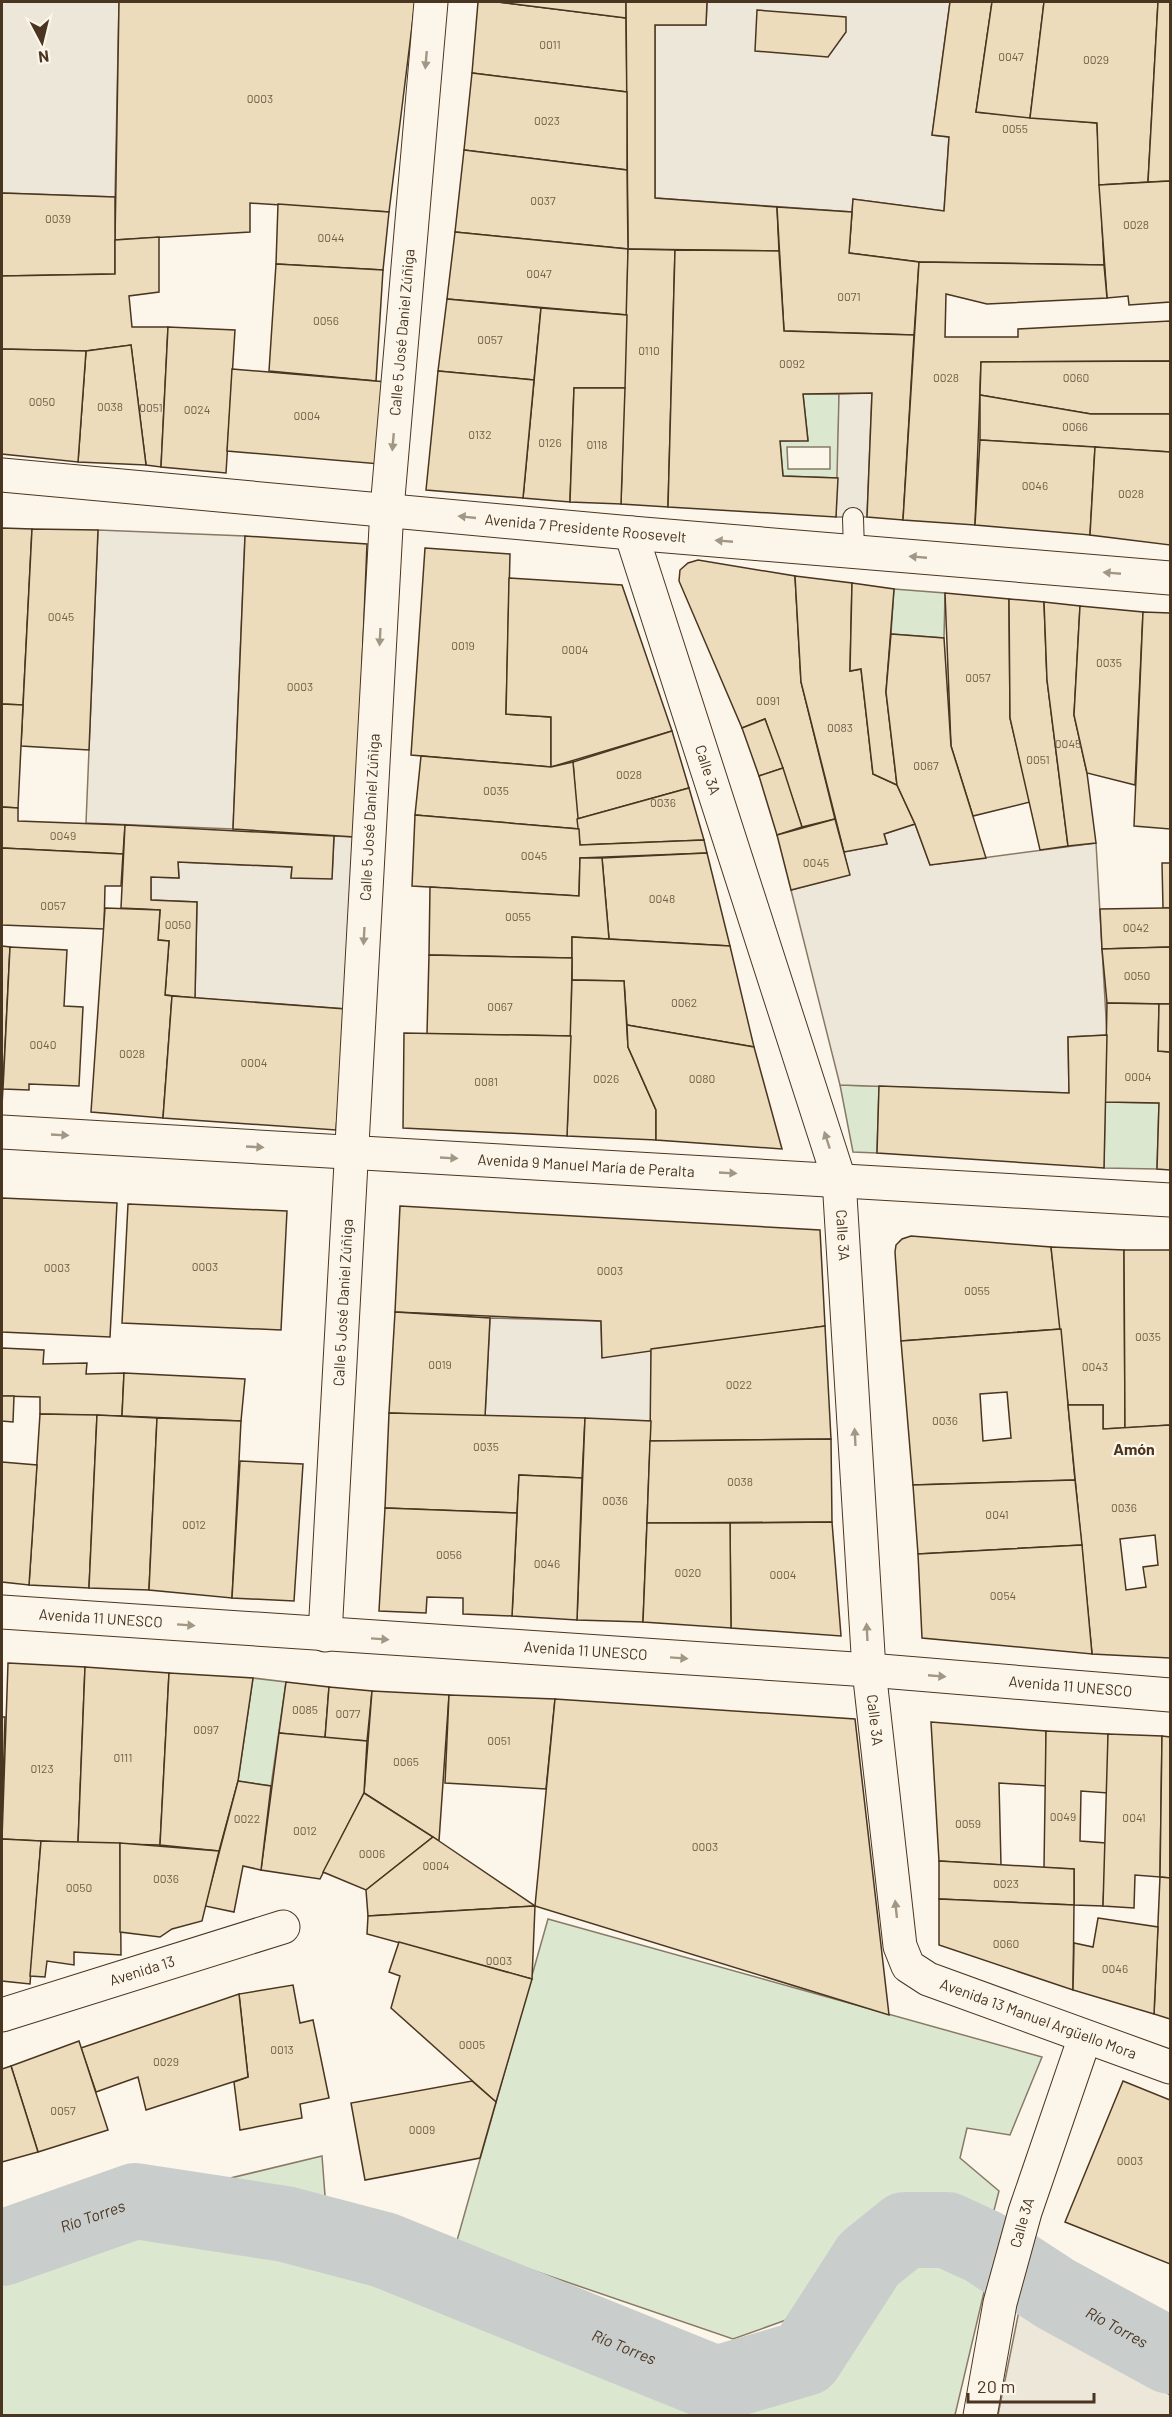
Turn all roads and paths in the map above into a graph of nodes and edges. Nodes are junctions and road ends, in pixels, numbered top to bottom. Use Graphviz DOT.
graph roads {
  1 [pos="431,2"];
  2 [pos="2,475"];
  3 [pos="387,508"];
  4 [pos="853,518"];
  5 [pos="631,533"];
  6 [pos="854,551"];
  7 [pos="1170,578"];
  8 [pos="2,1132"];
  9 [pos="352,1152"];
  10 [pos="839,1179"];
  11 [pos="1170,1200"];
  12 [pos="2,1612"];
  13 [pos="325,1635"];
  14 [pos="869,1670"];
  15 [pos="1170,1695"];
  16 [pos="283,1928"];
  17 [pos="908,1966"];
  18 [pos="2,2015"];
  19 [pos="1085,2037"];
  20 [pos="1170,2067"];
  21 [pos="980,2415"];
  1 -- 3 [label="street, Calle 5 José Daniel Zúñiga, one-way"];
  2 -- 3 [label="street, Avenida 7 Presidente Roosevelt"];
  5 -- 3 [label="street, Avenida 7 Presidente Roosevelt, one-way"];
  3 -- 9 [label="street, Calle 5 José Daniel Zúñiga, one-way"];
  4 -- 6 [label="lane"];
  6 -- 5 [label="street, Avenida 7 Presidente Roosevelt, one-way"];
  10 -- 5 [label="street, Calle 3A, one-way"];
  7 -- 6 [label="street, Avenida 7 Presidente Roosevelt, one-way"];
  8 -- 9 [label="street, Avenida 9 Manuel María de Peralta, one-way"];
  9 -- 10 [label="street, Avenida 9 Manuel María de Peralta, one-way"];
  9 -- 13 [label="street, Calle 5 José Daniel Zúñiga"];
  10 -- 11 [label="street, Avenida 9 Manuel María de Peralta"];
  14 -- 10 [label="street, Calle 3A, one-way"];
  12 -- 13 [label="street, Avenida 11 UNESCO, one-way"];
  13 -- 14 [label="street, Avenida 11 UNESCO, one-way"];
  14 -- 15 [label="street, Avenida 11 UNESCO, one-way"];
  17 -- 14 [label="street, Calle 3A, one-way"];
  16 -- 18 [label="street, Avenida 13"];
  17 -- 19 [label="street, Avenida 13 Manuel Argüello Mora"];
  19 -- 20 [label="street, Avenida 13 Manuel Argüello Mora"];
  19 -- 21 [label="street, Calle 3A"];
}
